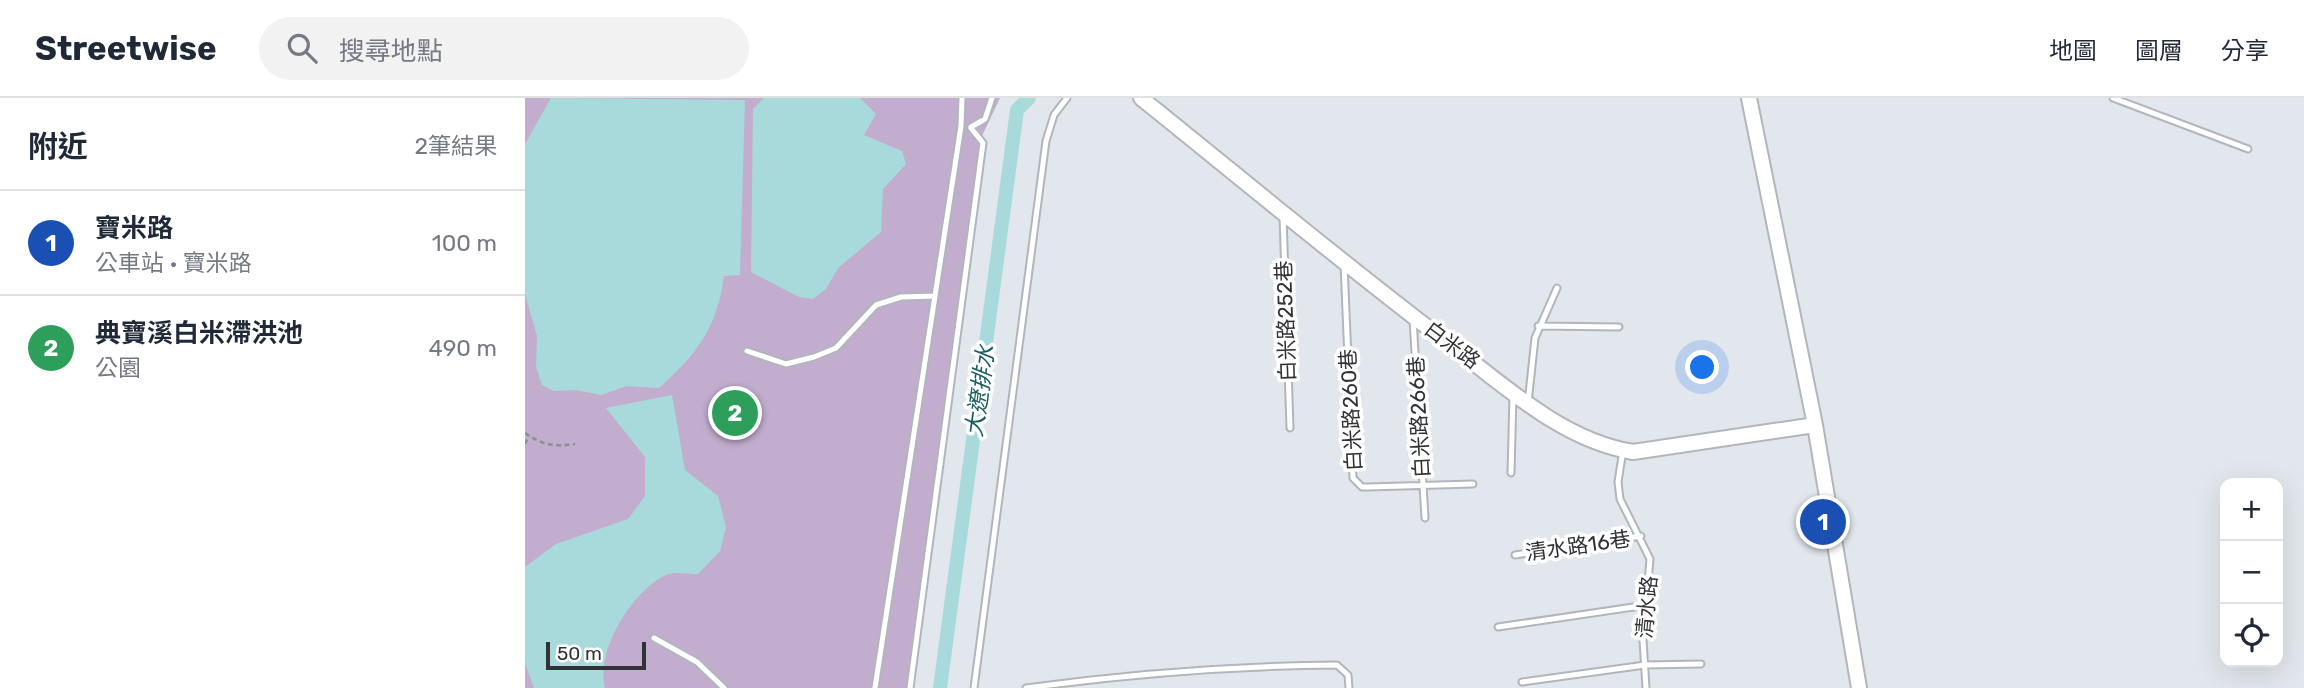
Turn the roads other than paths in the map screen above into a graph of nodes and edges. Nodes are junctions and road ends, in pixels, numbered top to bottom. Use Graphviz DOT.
graph roads {
  1 [pos="962,98"];
  2 [pos="992,98"];
  3 [pos="1067,98"];
  4 [pos="1141,98"];
  5 [pos="1749,98"];
  6 [pos="2112,98"];
  7 [pos="961,125"];
  8 [pos="971,128"];
  9 [pos="2248,149"];
  10 [pos="1283,213"];
  11 [pos="1344,261"];
  12 [pos="1557,288"];
  13 [pos="935,296"];
  14 [pos="1413,316"];
  15 [pos="1538,326"];
  16 [pos="1619,327"];
  17 [pos="747,351"];
  18 [pos="1513,392"];
  19 [pos="1528,403"];
  20 [pos="1815,425"];
  21 [pos="1290,428"];
  22 [pos="1623,450"];
  23 [pos="1511,473"];
  24 [pos="1473,484"];
  25 [pos="1423,485"];
  26 [pos="1425,518"];
  27 [pos="1641,536"];
  28 [pos="1515,555"];
  29 [pos="1647,605"];
  30 [pos="1498,627"];
  31 [pos="654,638"];
  32 [pos="1701,664"];
  33 [pos="1645,666"];
  34 [pos="1522,682"];
  35 [pos="724,688"];
  36 [pos="875,688"];
  37 [pos="910,688"];
  38 [pos="974,688"];
  39 [pos="1026,688"];
  40 [pos="1349,688"];
  41 [pos="1646,688"];
  42 [pos="1859,688"];
  1 -- 7 [label="lane"];
  2 -- 8 [label="lane"];
  3 -- 38 [label="lane"];
  4 -- 10 [label="street, 白米路"];
  5 -- 20 [label="street"];
  6 -- 9 [label="lane"];
  7 -- 8 [label="lane"];
  7 -- 13 [label="lane"];
  8 -- 37 [label="lane"];
  10 -- 11 [label="street, 白米路"];
  10 -- 21 [label="lane, 白米路252巷"];
  11 -- 14 [label="street, 白米路"];
  11 -- 25 [label="lane, 白米路260巷"];
  12 -- 15 [label="lane"];
  13 -- 17 [label="lane"];
  13 -- 36 [label="lane"];
  14 -- 18 [label="street, 白米路"];
  14 -- 25 [label="lane, 白米路266巷"];
  15 -- 16 [label="lane"];
  15 -- 19 [label="lane"];
  18 -- 19 [label="street, 白米路"];
  18 -- 23 [label="lane"];
  19 -- 22 [label="street, 白米路"];
  20 -- 22 [label="street, 白米路"];
  20 -- 42 [label="street"];
  22 -- 27 [label="lane, 清水路"];
  24 -- 25 [label="lane, 白米路260巷"];
  25 -- 26 [label="lane, 白米路266巷"];
  27 -- 28 [label="lane, 清水路16巷"];
  27 -- 29 [label="lane, 清水路"];
  29 -- 30 [label="lane"];
  29 -- 33 [label="lane, 清水路"];
  31 -- 35 [label="lane"];
  32 -- 33 [label="lane"];
  33 -- 34 [label="lane"];
  33 -- 41 [label="lane, 清水路"];
  39 -- 40 [label="lane"];
}
